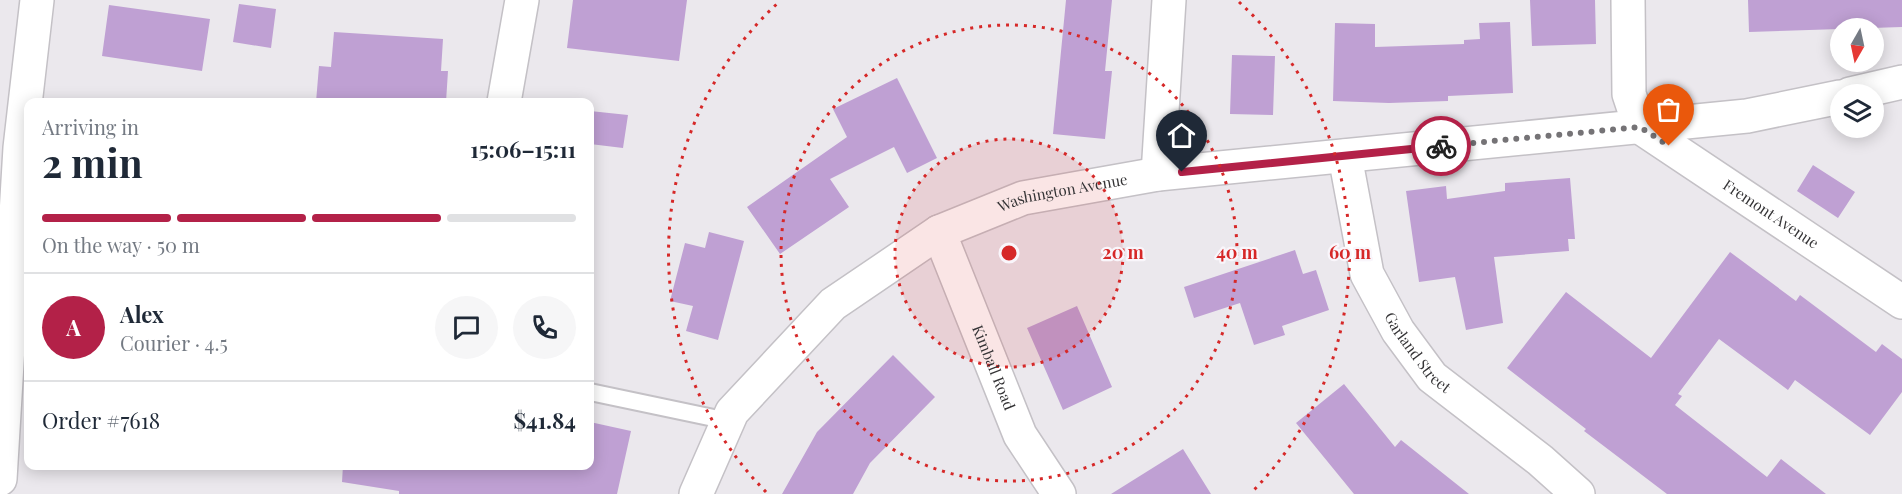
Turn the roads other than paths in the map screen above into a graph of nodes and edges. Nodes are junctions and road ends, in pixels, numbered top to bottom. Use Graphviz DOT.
graph roads {
  1 [pos="37,0"];
  2 [pos="522,0"];
  3 [pos="1169,0"];
  4 [pos="1628,0"];
  5 [pos="1902,82"];
  6 [pos="1884,86"];
  7 [pos="26,98"];
  8 [pos="505,98"];
  9 [pos="1830,99"];
  10 [pos="24,113"];
  11 [pos="1640,127"];
  12 [pos="1345,156"];
  13 [pos="1158,174"];
  14 [pos="939,232"];
  15 [pos="1902,302"];
  16 [pos="594,393"];
  17 [pos="728,421"];
  18 [pos="0,479"];
  19 [pos="696,494"];
  20 [pos="1059,494"];
  21 [pos="1578,494"];
  1 -- 7 [label="main road"];
  2 -- 8 [label="main road"];
  3 -- 13 [label="main road"];
  4 -- 11 [label="main road"];
  5 -- 6 [label="main road"];
  9 -- 11 [label="main road, Washington Avenue"];
  10 -- 18 [label="main road"];
  11 -- 12 [label="main road, Washington Avenue"];
  11 -- 15 [label="main road, Fremont Avenue"];
  12 -- 13 [label="main road, Washington Avenue"];
  12 -- 21 [label="main road, Garland Street"];
  13 -- 14 [label="main road, Washington Avenue"];
  14 -- 17 [label="main road, Washington Avenue"];
  14 -- 20 [label="main road, Kimball Road"];
  16 -- 17 [label="lane"];
  17 -- 19 [label="main road, Washington Avenue"];
}
